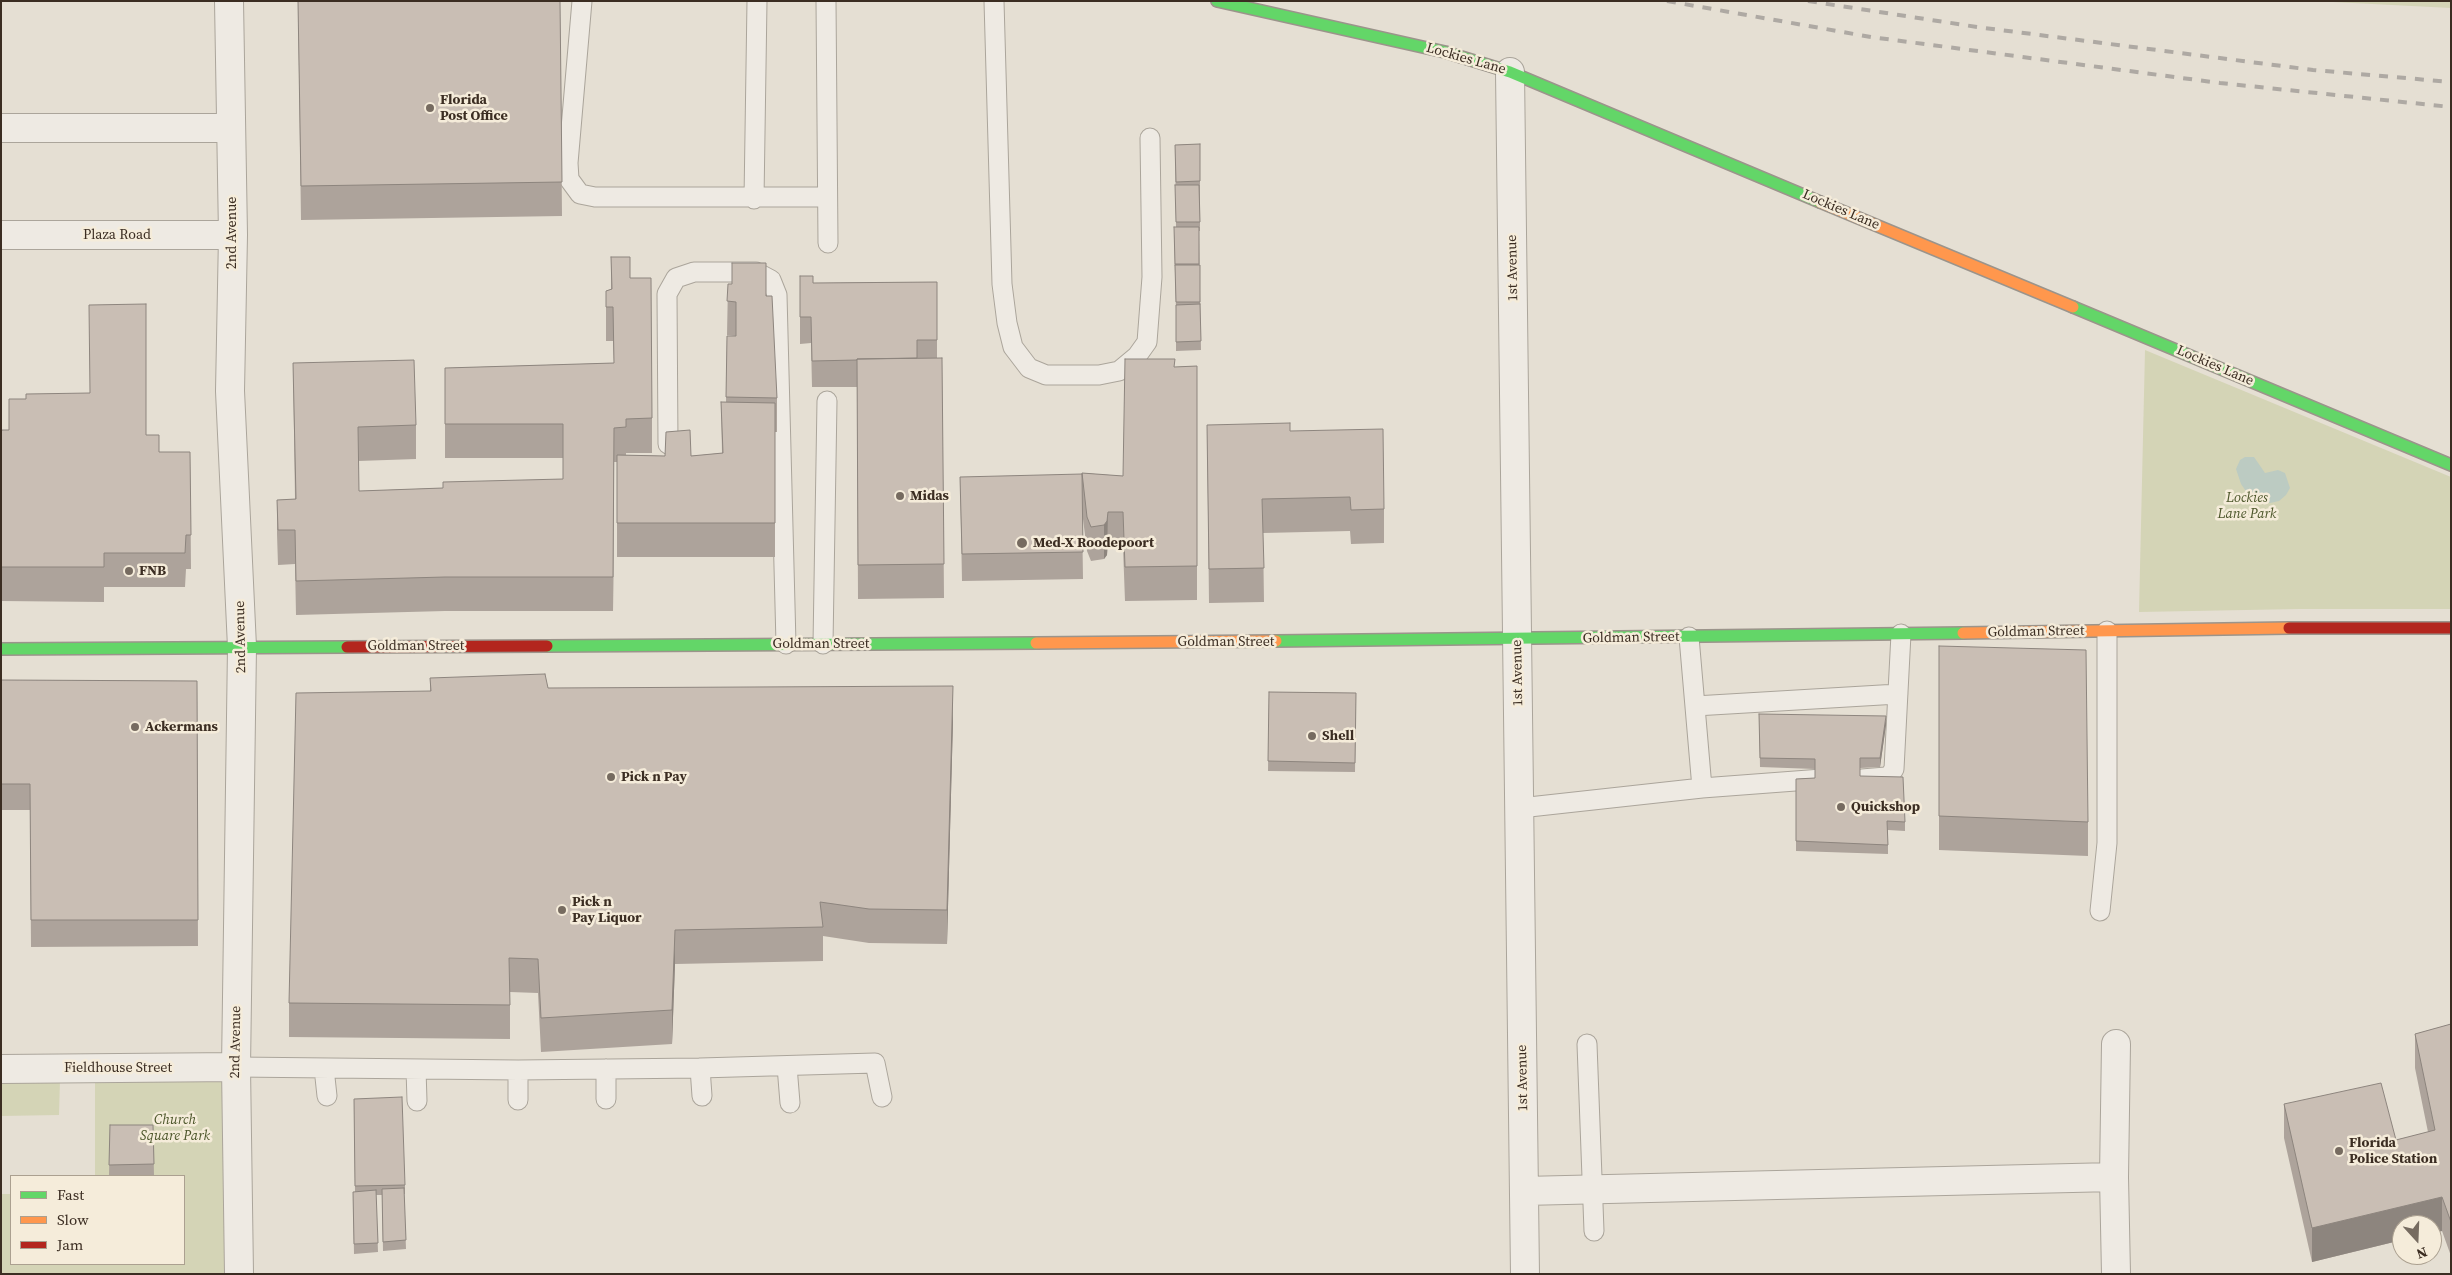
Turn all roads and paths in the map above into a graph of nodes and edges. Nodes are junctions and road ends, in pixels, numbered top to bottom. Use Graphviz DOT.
graph roads {
  1 [pos="229,1"];
  2 [pos="582,1"];
  3 [pos="757,1"];
  4 [pos="826,1"];
  5 [pos="994,1"];
  6 [pos="1217,1"];
  7 [pos="1510,72"];
  8 [pos="1,128"];
  9 [pos="231,128"];
  10 [pos="1150,138"];
  11 [pos="826,197"];
  12 [pos="754,199"];
  13 [pos="1,235"];
  14 [pos="233,235"];
  15 [pos="828,242"];
  16 [pos="827,401"];
  17 [pos="668,444"];
  18 [pos="2451,465"];
  19 [pos="2451,628"];
  20 [pos="2107,631"];
  21 [pos="1901,634"];
  22 [pos="1689,637"];
  23 [pos="1518,640"];
  24 [pos="786,644"];
  25 [pos="823,644"];
  26 [pos="242,647"];
  27 [pos="1,649"];
  28 [pos="1898,694"];
  29 [pos="1695,706"];
  30 [pos="1702,788"];
  31 [pos="1520,808"];
  32 [pos="2100,911"];
  33 [pos="1587,1044"];
  34 [pos="2116,1044"];
  35 [pos="787,1066"];
  36 [pos="236,1067"];
  37 [pos="324,1068"];
  38 [pos="700,1068"];
  39 [pos="1,1069"];
  40 [pos="416,1069"];
  41 [pos="518,1070"];
  42 [pos="606,1070"];
  43 [pos="327,1096"];
  44 [pos="702,1096"];
  45 [pos="882,1097"];
  46 [pos="606,1099"];
  47 [pos="518,1100"];
  48 [pos="417,1101"];
  49 [pos="790,1103"];
  50 [pos="2114,1176"];
  51 [pos="1594,1189"];
  52 [pos="1524,1191"];
  53 [pos="1594,1232"];
  54 [pos="239,1274"];
  55 [pos="1525,1274"];
  56 [pos="2116,1274"];
  1 -- 9 [label="street, 2nd Avenue"];
  2 -- 12 [label="lane"];
  3 -- 12 [label="lane"];
  4 -- 11 [label="lane"];
  5 -- 10 [label="lane"];
  6 -- 7 [label="street, Lockies Lane"];
  7 -- 18 [label="street, Lockies Lane"];
  7 -- 23 [label="street, 1st Avenue"];
  8 -- 9 [label="street"];
  9 -- 14 [label="street, 2nd Avenue"];
  11 -- 12 [label="lane"];
  11 -- 15 [label="lane"];
  13 -- 14 [label="street, Plaza Road"];
  14 -- 26 [label="street, 2nd Avenue"];
  16 -- 25 [label="lane"];
  17 -- 24 [label="lane"];
  19 -- 20 [label="street, Goldman Street"];
  20 -- 21 [label="street, Goldman Street"];
  20 -- 32 [label="lane"];
  21 -- 22 [label="street, Goldman Street"];
  21 -- 28 [label="lane"];
  22 -- 23 [label="street, Goldman Street"];
  22 -- 29 [label="lane"];
  23 -- 25 [label="street, Goldman Street"];
  23 -- 31 [label="street, 1st Avenue"];
  24 -- 25 [label="street, Goldman Street"];
  24 -- 26 [label="street, Goldman Street"];
  26 -- 27 [label="street, Goldman Street"];
  26 -- 36 [label="street, 2nd Avenue"];
  28 -- 29 [label="lane"];
  28 -- 30 [label="lane"];
  29 -- 30 [label="lane"];
  30 -- 31 [label="lane"];
  31 -- 52 [label="street, 1st Avenue"];
  33 -- 51 [label="lane"];
  34 -- 50 [label="street"];
  35 -- 38 [label="lane"];
  35 -- 45 [label="lane"];
  35 -- 49 [label="lane"];
  36 -- 37 [label="lane"];
  36 -- 39 [label="street, Fieldhouse Street"];
  36 -- 54 [label="street, 2nd Avenue"];
  37 -- 40 [label="lane"];
  37 -- 43 [label="lane"];
  38 -- 42 [label="lane"];
  38 -- 44 [label="lane"];
  40 -- 41 [label="lane"];
  40 -- 48 [label="lane"];
  41 -- 42 [label="lane"];
  41 -- 47 [label="lane"];
  42 -- 46 [label="lane"];
  50 -- 51 [label="street"];
  50 -- 56 [label="street"];
  51 -- 52 [label="street"];
  51 -- 53 [label="lane"];
  52 -- 55 [label="street, 1st Avenue"];
}
